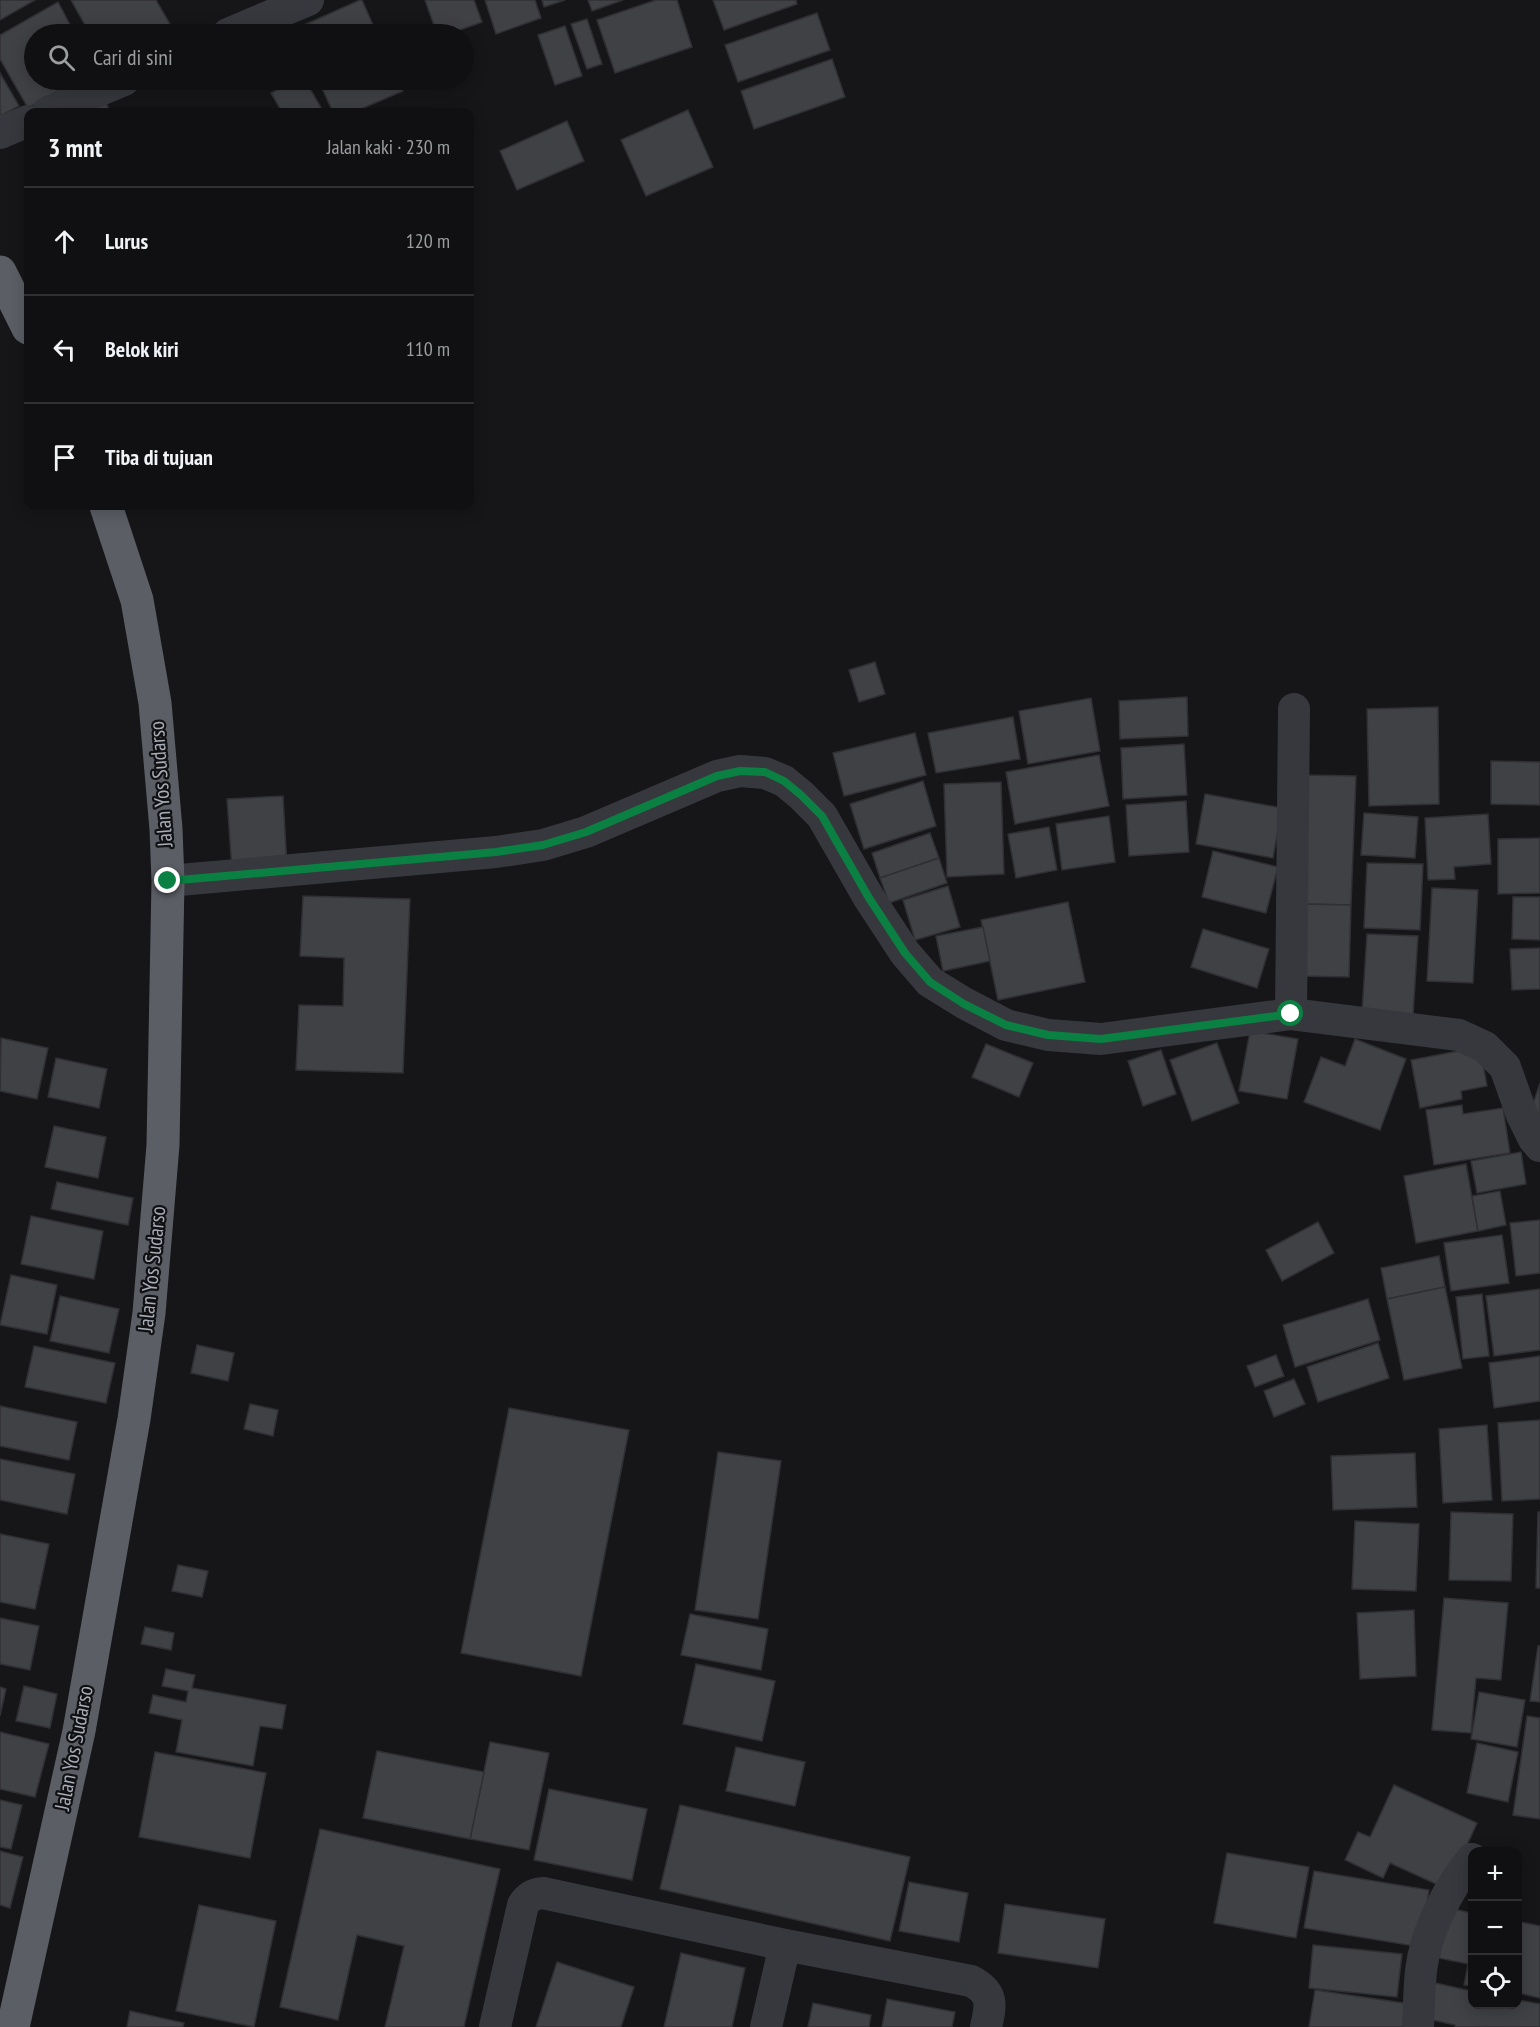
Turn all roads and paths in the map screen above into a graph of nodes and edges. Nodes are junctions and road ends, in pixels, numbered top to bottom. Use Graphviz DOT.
graph roads {
  1 [pos="308,0"];
  2 [pos="252,24"];
  3 [pos="100,90"];
  4 [pos="58,108"];
  5 [pos="24,123"];
  6 [pos="0,133"];
  7 [pos="0,273"];
  8 [pos="24,320"];
  9 [pos="107,510"];
  10 [pos="1294,709"];
  11 [pos="168,881"];
  12 [pos="1291,1014"];
  13 [pos="1540,1146"];
  14 [pos="1468,1864"];
  15 [pos="785,1945"];
  16 [pos="13,2027"];
  17 [pos="495,2027"];
  18 [pos="766,2027"];
  19 [pos="986,2027"];
  20 [pos="1418,2027"];
  1 -- 2 [label="street"];
  3 -- 4 [label="street"];
  5 -- 6 [label="street"];
  7 -- 8 [label="highway"];
  9 -- 11 [label="highway, Jalan Yos Sudarso"];
  10 -- 12 [label="street"];
  11 -- 12 [label="street"];
  11 -- 16 [label="highway, Jalan Yos Sudarso"];
  12 -- 13 [label="street"];
  14 -- 20 [label="street"];
  15 -- 17 [label="street"];
  15 -- 18 [label="street"];
  15 -- 19 [label="street"];
}
